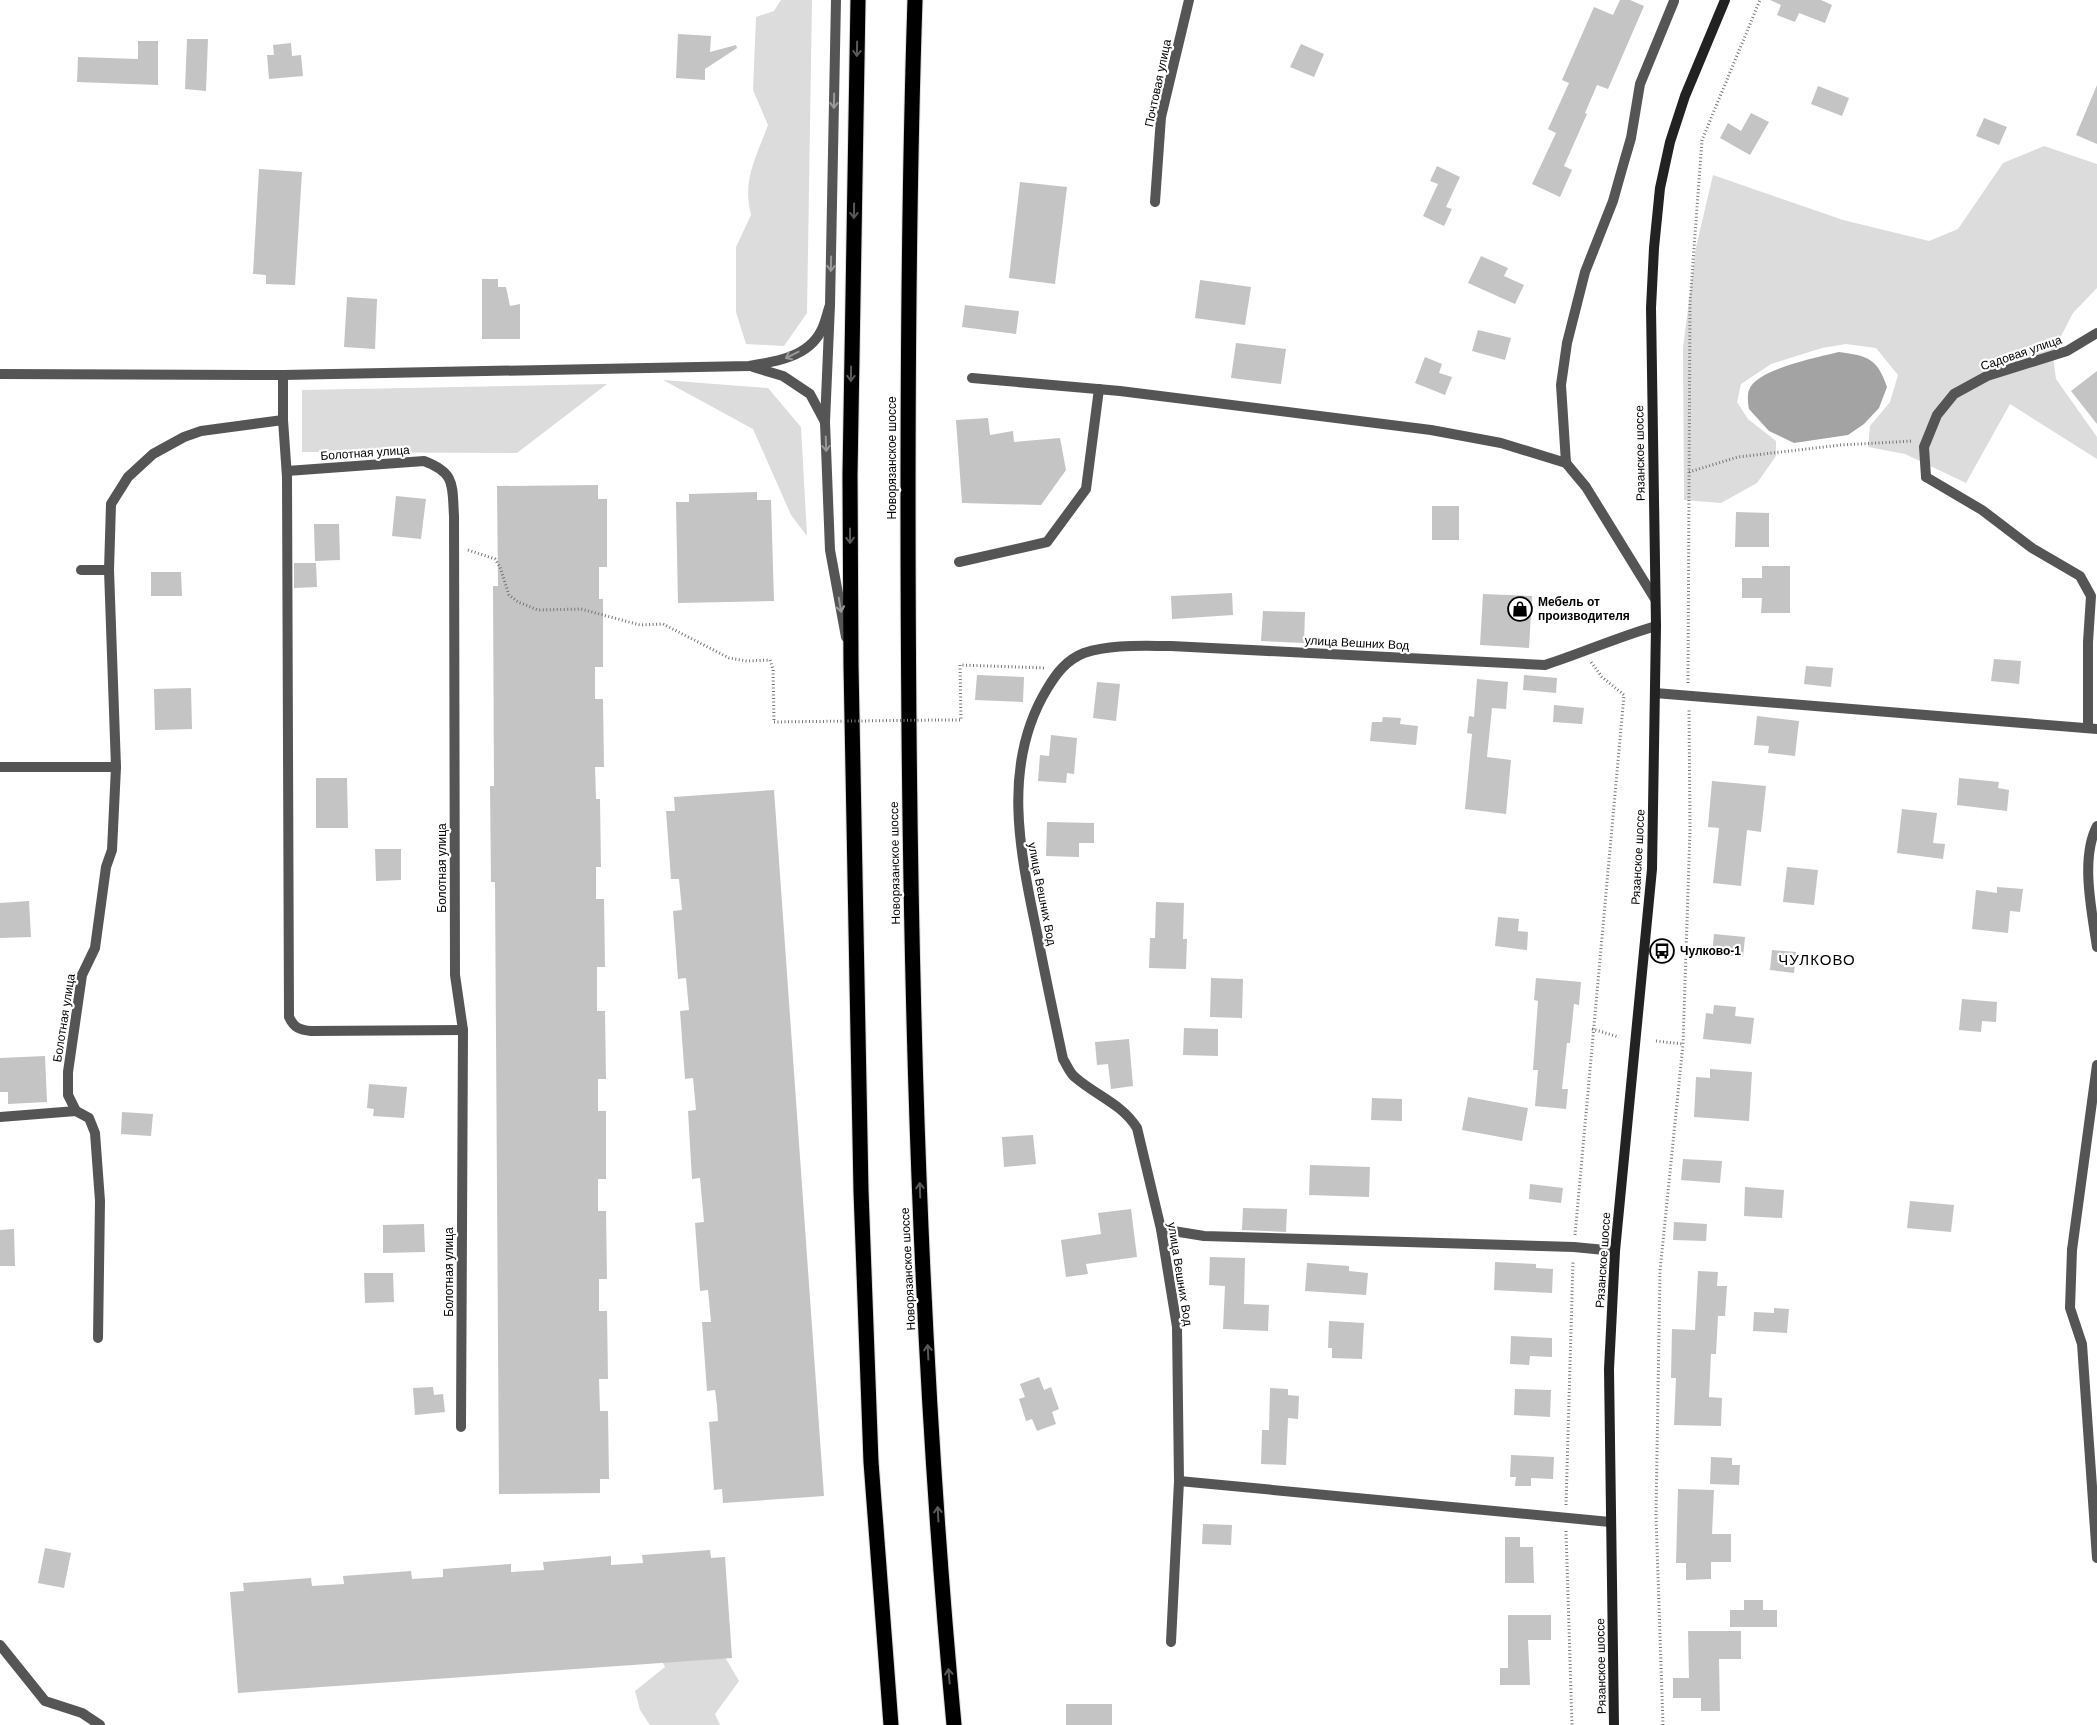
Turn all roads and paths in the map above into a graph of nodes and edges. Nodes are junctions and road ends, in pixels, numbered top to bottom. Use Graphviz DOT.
graph roads {
  1 [pos="836,0"];
  2 [pos="858,0"];
  3 [pos="914,0"];
  4 [pos="1189,0"];
  5 [pos="1725,0"];
  6 [pos="1760,0"];
  7 [pos="1674,1"];
  8 [pos="1155,202"];
  9 [pos="830,305"];
  10 [pos="2097,334"];
  11 [pos="750,366"];
  12 [pos="0,374"];
  13 [pos="283,375"];
  14 [pos="972,378"];
  15 [pos="1099,389"];
  16 [pos="283,420"];
  17 [pos="825,422"];
  18 [pos="1926,440"];
  19 [pos="1566,463"];
  20 [pos="287,471"];
  21 [pos="1690,472"];
  22 [pos="454,542"];
  23 [pos="959,562"];
  24 [pos="81,570"];
  25 [pos="109,570"];
  26 [pos="1655,599"];
  27 [pos="1656,626"];
  28 [pos="1583,653"];
  29 [pos="850,665"];
  30 [pos="1060,668"];
  31 [pos="1656,693"];
  32 [pos="1688,695"];
  33 [pos="2092,729"];
  34 [pos="0,766"];
  35 [pos="116,766"];
  36 [pos="2097,826"];
  37 [pos="2097,947"];
  38 [pos="1592,1029"];
  39 [pos="463,1030"];
  40 [pos="1619,1037"];
  41 [pos="1656,1041"];
  42 [pos="1683,1044"];
  43 [pos="2097,1065"];
  44 [pos="76,1111"];
  45 [pos="0,1117"];
  46 [pos="1161,1229"];
  47 [pos="1574,1247"];
  48 [pos="1615,1251"];
  49 [pos="98,1338"];
  50 [pos="461,1427"];
  51 [pos="1179,1481"];
  52 [pos="1565,1517"];
  53 [pos="1610,1522"];
  54 [pos="2097,1558"];
  55 [pos="1171,1642"];
  56 [pos="0,1645"];
  57 [pos="100,1725"];
  58 [pos="891,1725"];
  59 [pos="954,1725"];
  60 [pos="1572,1725"];
  61 [pos="1614,1725"];
  62 [pos="1663,1725"];
  1 -- 9 [label="street, one-way"];
  2 -- 29 [label="highway, one-way"];
  59 -- 3 [label="highway, Новорязанское шоссе, one-way"];
  4 -- 8 [label="street, Почтовая улица"];
  5 -- 26 [label="main road, Рязанское шоссе"];
  6 -- 21 [label="path"];
  7 -- 19 [label="street"];
  9 -- 11 [label="street, one-way"];
  9 -- 17 [label="street"];
  10 -- 18 [label="street, Садовая улица"];
  11 -- 13 [label="street"];
  11 -- 17 [label="street"];
  12 -- 13 [label="street"];
  13 -- 16 [label="street"];
  14 -- 15 [label="street"];
  15 -- 19 [label="street"];
  15 -- 23 [label="street"];
  16 -- 20 [label="street"];
  16 -- 25 [label="street, Болотная улица"];
  17 -- 29 [label="street, one-way"];
  18 -- 21 [label="path"];
  18 -- 33 [label="street, Садовая улица"];
  19 -- 26 [label="street"];
  20 -- 22 [label="street, Болотная улица"];
  20 -- 39 [label="street"];
  21 -- 32 [label="path"];
  22 -- 30 [label="path, bridge"];
  22 -- 39 [label="street, Болотная улица"];
  24 -- 25 [label="street"];
  25 -- 35 [label="street, Болотная улица"];
  26 -- 27 [label="main road, Рязанское шоссе"];
  27 -- 28 [label="street, улица Вешних Вод"];
  27 -- 31 [label="main road, Рязанское шоссе"];
  28 -- 30 [label="street, улица Вешних Вод"];
  28 -- 38 [label="path"];
  29 -- 58 [label="highway"];
  30 -- 46 [label="street, улица Вешних Вод"];
  31 -- 32 [label="street"];
  31 -- 48 [label="main road, Рязанское шоссе"];
  32 -- 33 [label="street"];
  32 -- 42 [label="path"];
  34 -- 35 [label="street"];
  35 -- 44 [label="street, Болотная улица"];
  36 -- 37 [label="street"];
  38 -- 40 [label="path"];
  38 -- 47 [label="path"];
  39 -- 50 [label="street, Болотная улица"];
  41 -- 42 [label="path"];
  42 -- 62 [label="path"];
  43 -- 54 [label="street"];
  44 -- 45 [label="street"];
  44 -- 49 [label="street"];
  46 -- 47 [label="street"];
  46 -- 51 [label="street, улица Вешних Вод"];
  47 -- 48 [label="street"];
  47 -- 52 [label="path"];
  48 -- 53 [label="main road, Рязанское шоссе"];
  51 -- 52 [label="street"];
  51 -- 55 [label="street, улица Вешних Вод"];
  52 -- 53 [label="street"];
  52 -- 60 [label="path"];
  53 -- 61 [label="main road, Рязанское шоссе"];
  56 -- 57 [label="street"];
}
